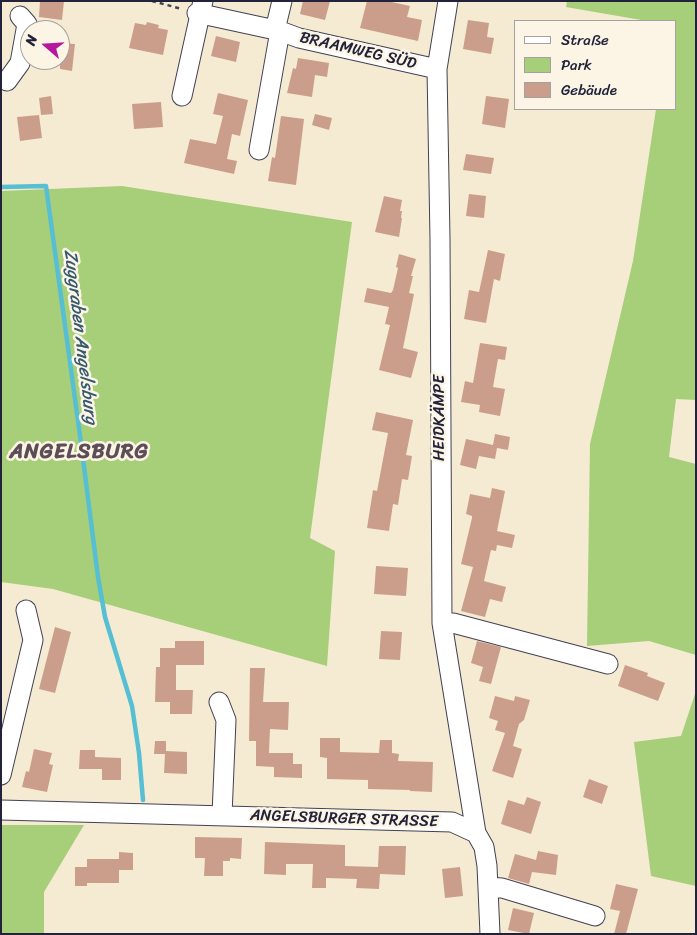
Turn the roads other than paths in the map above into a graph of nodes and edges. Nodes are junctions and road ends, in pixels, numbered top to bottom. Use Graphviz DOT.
graph roads {
  1 [pos="282,1"];
  2 [pos="448,1"];
  3 [pos="200,10"];
  4 [pos="20,16"];
  5 [pos="278,30"];
  6 [pos="437,69"];
  7 [pos="7,81"];
  8 [pos="182,96"];
  9 [pos="259,150"];
  10 [pos="26,610"];
  11 [pos="442,623"];
  12 [pos="608,664"];
  13 [pos="219,702"];
  14 [pos="1,775"];
  15 [pos="1,810"];
  16 [pos="222,815"];
  17 [pos="471,830"];
  18 [pos="488,887"];
  19 [pos="595,916"];
  20 [pos="490,934"];
  1 -- 5 [label="street"];
  2 -- 6 [label="street, HEIDKÄMPE"];
  3 -- 5 [label="street, BRAAMWEG SÜD"];
  3 -- 8 [label="street"];
  4 -- 7 [label="street"];
  5 -- 6 [label="street, BRAAMWEG SÜD"];
  5 -- 9 [label="street, BRAAMWEG SÜD"];
  6 -- 11 [label="street, HEIDKÄMPE"];
  10 -- 14 [label="street"];
  11 -- 12 [label="street"];
  11 -- 17 [label="street, HEIDKÄMPE"];
  13 -- 16 [label="street"];
  15 -- 16 [label="street, ANGELSBURGER STRASSE"];
  16 -- 17 [label="street, ANGELSBURGER STRASSE"];
  17 -- 18 [label="street, HEIDKÄMPE"];
  18 -- 19 [label="street"];
  18 -- 20 [label="street, HEIDKÄMPE"];
}
